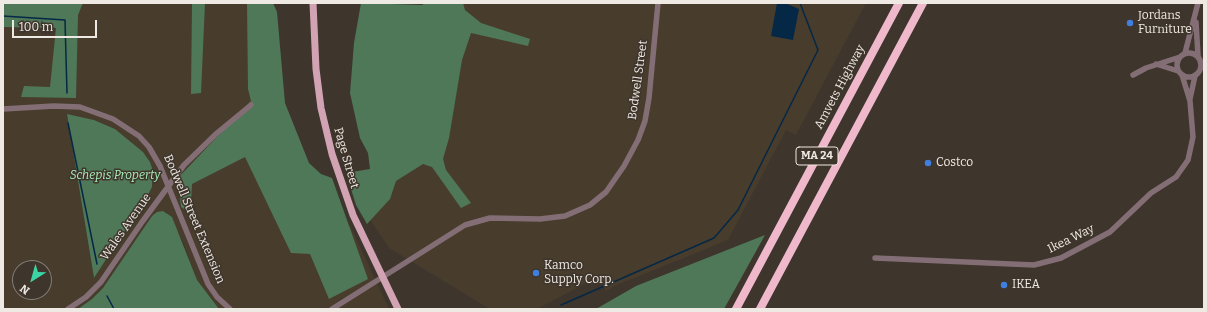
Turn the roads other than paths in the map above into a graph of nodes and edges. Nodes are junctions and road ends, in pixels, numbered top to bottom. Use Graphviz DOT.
graph roads {
  1 [pos="313,3"];
  2 [pos="658,3"];
  3 [pos="899,3"];
  4 [pos="922,3"];
  5 [pos="1198,3"];
  6 [pos="1195,16"];
  7 [pos="1182,55"];
  8 [pos="1198,56"];
  9 [pos="1156,64"];
  10 [pos="1180,73"];
  11 [pos="1133,75"];
  12 [pos="1195,76"];
  13 [pos="1190,101"];
  14 [pos="251,104"];
  15 [pos="3,109"];
  16 [pos="168,186"];
  17 [pos="875,258"];
  18 [pos="383,278"];
  19 [pos="68,309"];
  20 [pos="230,309"];
  21 [pos="332,309"];
  22 [pos="398,309"];
  23 [pos="736,309"];
  24 [pos="760,309"];
  1 -- 18 [label="main road, Page Street"];
  2 -- 18 [label="street, Bodwell Street"];
  3 -- 23 [label="highway, Amvets Highway / MA 24"];
  4 -- 24 [label="highway, MA 24"];
  5 -- 6 [label="street"];
  6 -- 7 [label="street"];
  6 -- 8 [label="street"];
  7 -- 8 [label="street"];
  7 -- 9 [label="street"];
  7 -- 10 [label="street"];
  8 -- 12 [label="street"];
  9 -- 10 [label="street"];
  9 -- 11 [label="street"];
  10 -- 12 [label="street"];
  10 -- 13 [label="street, Ikea Way"];
  12 -- 13 [label="street, Ikea Way"];
  13 -- 17 [label="street, Ikea Way"];
  14 -- 16 [label="street, Wales Avenue"];
  15 -- 16 [label="street, Bodwell Street Extension"];
  16 -- 19 [label="street, Wales Avenue"];
  16 -- 20 [label="street, Bodwell Street Extension"];
  18 -- 21 [label="street"];
  18 -- 22 [label="main road, Page Street"];
}
